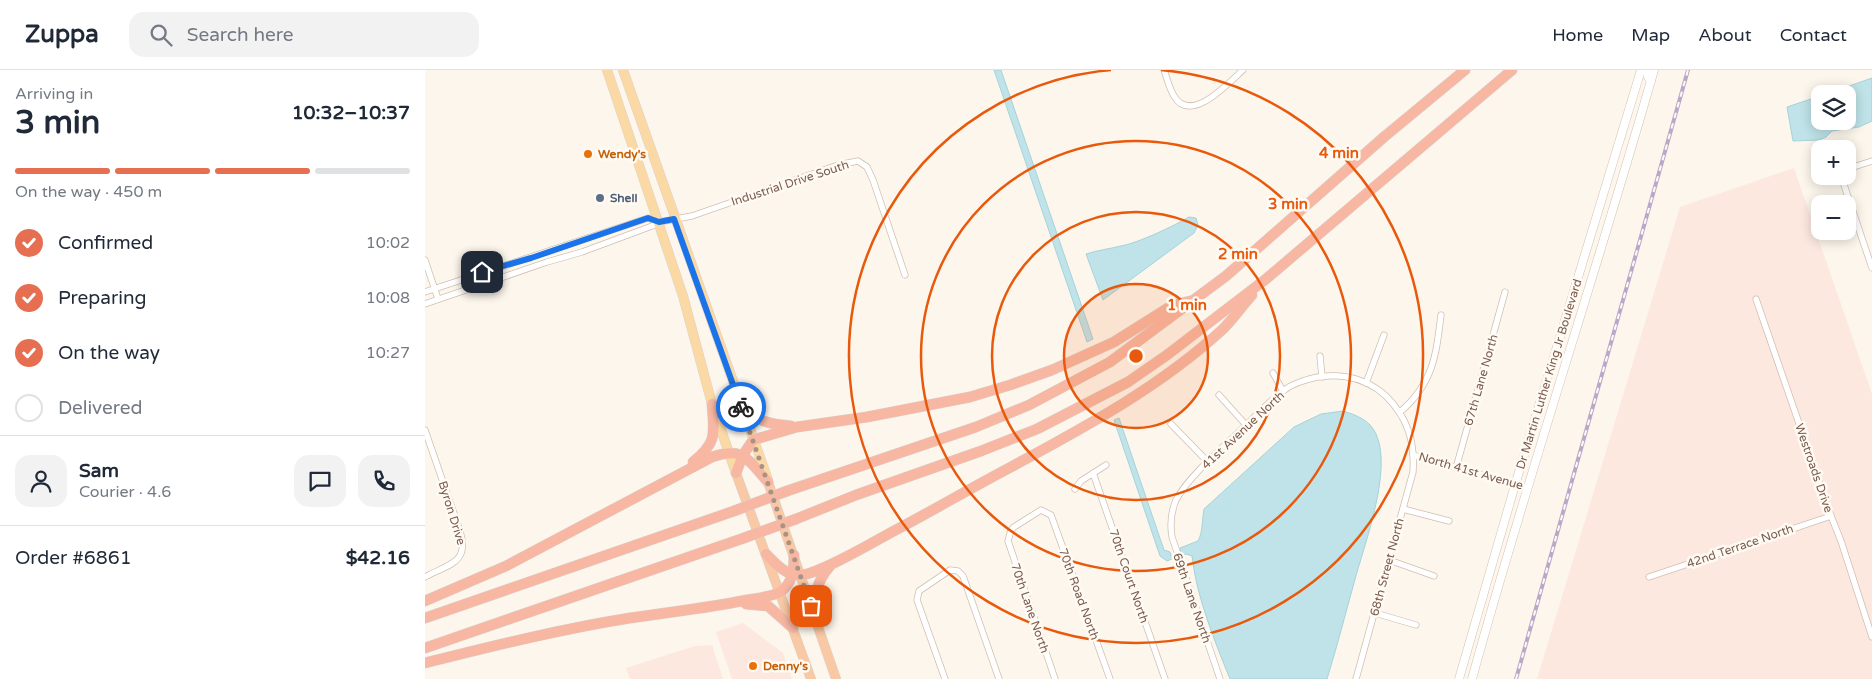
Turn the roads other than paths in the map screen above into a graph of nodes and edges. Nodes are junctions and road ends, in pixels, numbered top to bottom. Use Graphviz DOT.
graph roads {
  1 [pos="607,70"];
  2 [pos="623,70"];
  3 [pos="1164,70"];
  4 [pos="1243,70"];
  5 [pos="1465,70"];
  6 [pos="1512,70"];
  7 [pos="1641,70"];
  8 [pos="1647,70"];
  9 [pos="1654,70"];
  10 [pos="1651,81"];
  11 [pos="1872,161"];
  12 [pos="1856,166"];
  13 [pos="1844,185"];
  14 [pos="674,219"];
  15 [pos="659,222"];
  16 [pos="425,260"];
  17 [pos="1872,268"];
  18 [pos="905,275"];
  19 [pos="1266,279"];
  20 [pos="435,288"];
  21 [pos="425,292"];
  22 [pos="1505,292"];
  23 [pos="1195,299"];
  24 [pos="1756,299"];
  25 [pos="438,300"];
  26 [pos="425,304"];
  27 [pos="1441,315"];
  28 [pos="1384,335"];
  29 [pos="1320,356"];
  30 [pos="1273,373"];
  31 [pos="1322,376"];
  32 [pos="1367,383"];
  33 [pos="1283,391"];
  34 [pos="1219,395"];
  35 [pos="712,404"];
  36 [pos="742,408"];
  37 [pos="1400,412"];
  38 [pos="1171,424"];
  39 [pos="1247,425"];
  40 [pos="797,427"];
  41 [pos="425,430"];
  42 [pos="753,440"];
  43 [pos="729,453"];
  44 [pos="743,455"];
  45 [pos="1413,455"];
  46 [pos="1208,462"];
  47 [pos="1106,465"];
  48 [pos="1456,468"];
  49 [pos="678,473"];
  50 [pos="737,473"];
  51 [pos="1093,473"];
  52 [pos="768,482"];
  53 [pos="1515,485"];
  54 [pos="1529,488"];
  55 [pos="1075,489"];
  56 [pos="1403,509"];
  57 [pos="1171,515"];
  58 [pos="1831,516"];
  59 [pos="1449,521"];
  60 [pos="1008,537"];
  61 [pos="766,554"];
  62 [pos="794,555"];
  63 [pos="1389,560"];
  64 [pos="833,563"];
  65 [pos="797,575"];
  66 [pos="1434,576"];
  67 [pos="425,577"];
  68 [pos="1649,577"];
  69 [pos="779,593"];
  70 [pos="425,601"];
  71 [pos="728,604"];
  72 [pos="1375,613"];
  73 [pos="425,618"];
  74 [pos="817,621"];
  75 [pos="1416,625"];
  76 [pos="793,628"];
  77 [pos="1872,637"];
  78 [pos="425,648"];
  79 [pos="425,664"];
  80 [pos="811,679"];
  81 [pos="835,679"];
  82 [pos="945,679"];
  83 [pos="999,679"];
  84 [pos="1055,679"];
  85 [pos="1110,679"];
  86 [pos="1165,679"];
  87 [pos="1220,679"];
  88 [pos="1356,679"];
  89 [pos="1459,679"];
  90 [pos="1473,679"];
  1 -- 15 [label="main road"];
  2 -- 14 [label="main road"];
  3 -- 4 [label="street"];
  5 -- 23 [label="highway"];
  6 -- 19 [label="highway"];
  7 -- 53 [label="main road, Dr Martin Luther King Jr Boulevard"];
  8 -- 10 [label="main road"];
  9 -- 10 [label="main road, Dr Martin Luther King Jr Boulevard"];
  10 -- 54 [label="main road, Dr Martin Luther King Jr Boulevard"];
  11 -- 12 [label="street"];
  13 -- 17 [label="street"];
  14 -- 15 [label="street, Industrial Drive South"];
  14 -- 18 [label="street, Industrial Drive South"];
  14 -- 36 [label="main road"];
  15 -- 20 [label="street"];
  15 -- 25 [label="street"];
  15 -- 35 [label="main road"];
  16 -- 20 [label="street"];
  19 -- 64 [label="highway"];
  19 -- 78 [label="highway, bridge"];
  20 -- 21 [label="street"];
  20 -- 25 [label="street"];
  22 -- 48 [label="street, 67th Lane North"];
  23 -- 40 [label="highway"];
  23 -- 73 [label="highway, bridge"];
  24 -- 58 [label="street, Westroads Drive"];
  25 -- 26 [label="street"];
  27 -- 37 [label="street"];
  28 -- 32 [label="street"];
  29 -- 31 [label="street"];
  30 -- 33 [label="street"];
  31 -- 32 [label="street, 41st Avenue North"];
  31 -- 33 [label="street, 41st Avenue North"];
  32 -- 37 [label="street, 41st Avenue North"];
  33 -- 39 [label="street, 41st Avenue North"];
  34 -- 39 [label="street"];
  35 -- 43 [label="main road"];
  35 -- 49 [label="highway"];
  36 -- 40 [label="highway"];
  36 -- 42 [label="main road"];
  37 -- 45 [label="street, 41st Avenue North"];
  38 -- 46 [label="street"];
  39 -- 46 [label="street, 41st Avenue North"];
  40 -- 42 [label="highway"];
  41 -- 67 [label="street, Byron Drive"];
  42 -- 44 [label="highway"];
  42 -- 52 [label="main road"];
  43 -- 44 [label="highway"];
  43 -- 49 [label="highway"];
  43 -- 50 [label="main road"];
  44 -- 50 [label="highway"];
  44 -- 52 [label="highway"];
  45 -- 48 [label="street, North 41st Avenue"];
  45 -- 56 [label="street, 68th Street North"];
  46 -- 57 [label="street, 41st Avenue North"];
  47 -- 51 [label="street"];
  48 -- 53 [label="street, North 41st Avenue"];
  49 -- 70 [label="highway"];
  50 -- 61 [label="highway"];
  51 -- 55 [label="street"];
  51 -- 86 [label="street, 70th Court North"];
  52 -- 62 [label="highway"];
  53 -- 54 [label="street, North 41st Avenue"];
  53 -- 89 [label="main road, Dr Martin Luther King Jr Boulevard"];
  54 -- 90 [label="main road, Dr Martin Luther King Jr Boulevard"];
  56 -- 59 [label="street"];
  56 -- 63 [label="street, 68th Street North"];
  57 -- 87 [label="street, 69th Lane North"];
  58 -- 68 [label="street, 42nd Terrace North"];
  58 -- 77 [label="street, Westroads Drive"];
  60 -- 84 [label="street, 70th Lane North"];
  60 -- 85 [label="street, 70th Road North"];
  61 -- 65 [label="highway"];
  61 -- 69 [label="highway"];
  62 -- 65 [label="highway"];
  63 -- 66 [label="street"];
  63 -- 72 [label="street, 68th Street North"];
  64 -- 65 [label="highway"];
  64 -- 74 [label="highway"];
  65 -- 69 [label="highway"];
  65 -- 74 [label="highway"];
  69 -- 71 [label="highway"];
  69 -- 76 [label="highway"];
  71 -- 76 [label="highway"];
  71 -- 79 [label="highway"];
  72 -- 75 [label="street"];
  72 -- 88 [label="street, 68th Street North"];
  74 -- 81 [label="highway"];
  76 -- 80 [label="highway"];
  82 -- 83 [label="street"];
}
